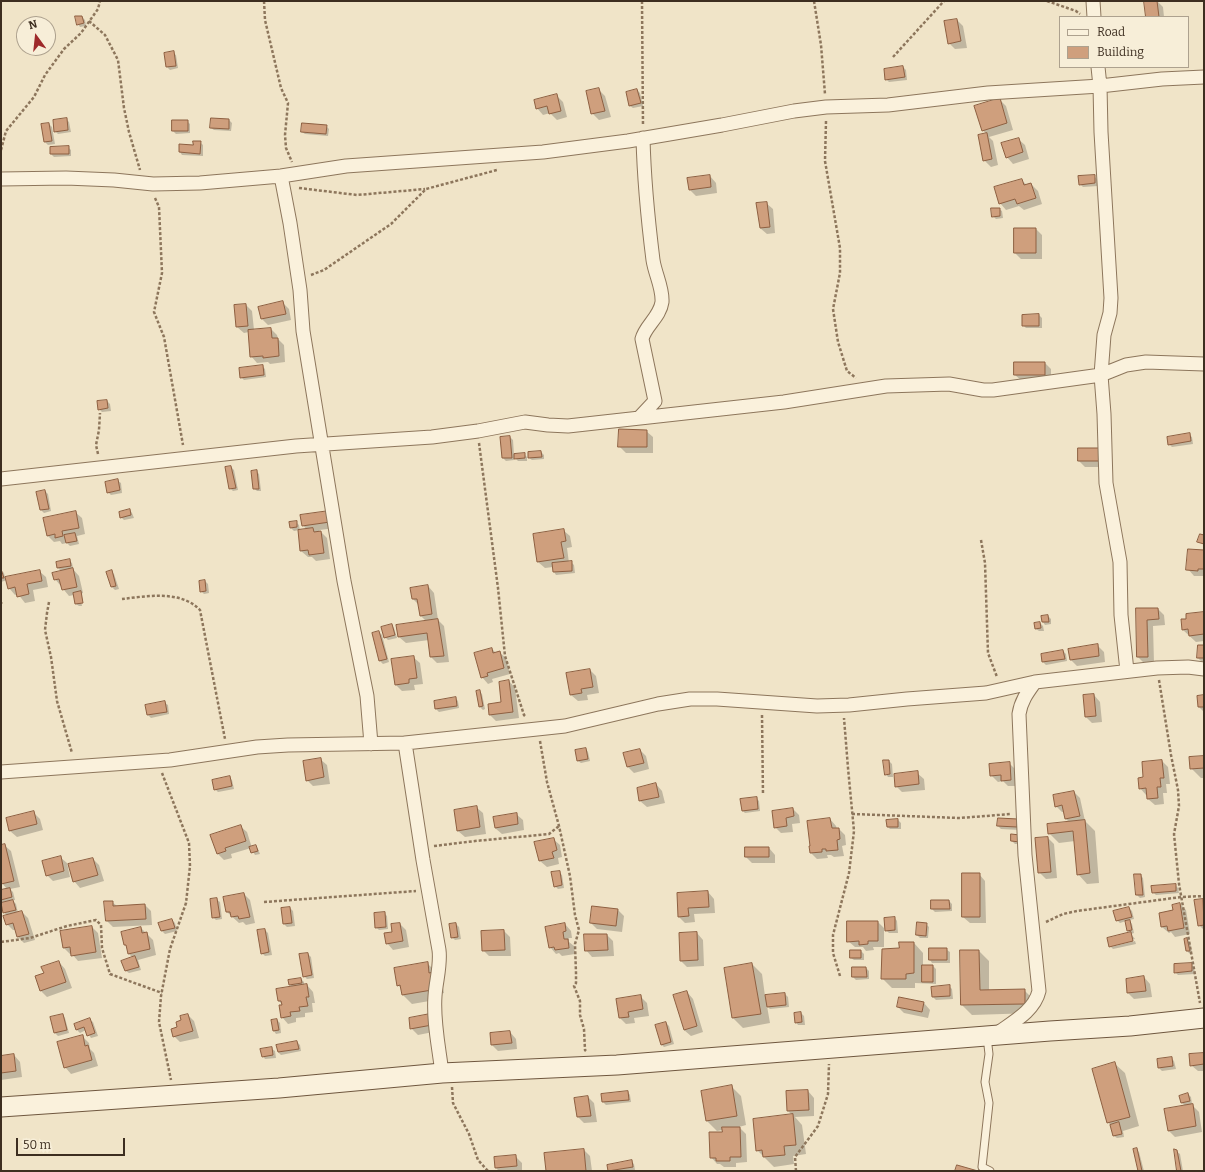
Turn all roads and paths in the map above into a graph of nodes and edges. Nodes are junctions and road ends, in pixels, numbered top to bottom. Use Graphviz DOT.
graph roads {
  1 [pos="100,1"];
  2 [pos="264,1"];
  3 [pos="642,1"];
  4 [pos="814,1"];
  5 [pos="944,1"];
  6 [pos="1047,1"];
  7 [pos="1093,1"];
  8 [pos="1083,16"];
  9 [pos="1094,16"];
  10 [pos="89,21"];
  11 [pos="893,57"];
  12 [pos="1098,68"];
  13 [pos="1204,77"];
  14 [pos="1100,86"];
  15 [pos="826,107"];
  16 [pos="642,138"];
  17 [pos="1,150"];
  18 [pos="502,168"];
  19 [pos="1,179"];
  20 [pos="286,179"];
  21 [pos="149,188"];
  22 [pos="426,189"];
  23 [pos="299,280"];
  24 [pos="1204,364"];
  25 [pos="1101,375"];
  26 [pos="855,391"];
  27 [pos="100,413"];
  28 [pos="640,417"];
  29 [pos="478,431"];
  30 [pos="322,445"];
  31 [pos="186,459"];
  32 [pos="95,469"];
  33 [pos="1,479"];
  34 [pos="982,540"];
  35 [pos="122,599"];
  36 [pos="49,602"];
  37 [pos="1157,668"];
  38 [pos="1204,669"];
  39 [pos="1127,671"];
  40 [pos="1035,682"];
  41 [pos="1012,687"];
  42 [pos="762,702"];
  43 [pos="844,705"];
  44 [pos="537,729"];
  45 [pos="405,743"];
  46 [pos="371,744"];
  47 [pos="227,751"];
  48 [pos="158,761"];
  49 [pos="76,767"];
  50 [pos="1,772"];
  51 [pos="763,795"];
  52 [pos="852,814"];
  53 [pos="1023,814"];
  54 [pos="559,826"];
  55 [pos="421,847"];
  56 [pos="429,890"];
  57 [pos="1204,896"];
  58 [pos="1181,897"];
  59 [pos="264,902"];
  60 [pos="1032,929"];
  61 [pos="1,942"];
  62 [pos="840,976"];
  63 [pos="162,993"];
  64 [pos="1203,1019"];
  65 [pos="990,1036"];
  66 [pos="830,1048"];
  67 [pos="591,1053"];
  68 [pos="447,1073"];
  69 [pos="175,1096"];
  70 [pos="1,1107"];
  71 [pos="488,1171"];
  72 [pos="796,1171"];
  73 [pos="990,1171"];
  1 -- 10 [label="path"];
  2 -- 20 [label="path"];
  3 -- 16 [label="path"];
  4 -- 15 [label="path"];
  5 -- 11 [label="path"];
  6 -- 8 [label="path"];
  7 -- 9 [label="street"];
  10 -- 17 [label="path"];
  10 -- 21 [label="path"];
  12 -- 14 [label="street"];
  13 -- 14 [label="street"];
  14 -- 15 [label="street"];
  14 -- 25 [label="street"];
  15 -- 16 [label="street"];
  15 -- 26 [label="path"];
  16 -- 20 [label="street"];
  16 -- 28 [label="street"];
  18 -- 22 [label="path"];
  19 -- 21 [label="street"];
  20 -- 21 [label="street"];
  20 -- 22 [label="path"];
  20 -- 23 [label="street"];
  21 -- 31 [label="path"];
  22 -- 23 [label="path"];
  23 -- 30 [label="street"];
  24 -- 25 [label="street"];
  25 -- 26 [label="street"];
  25 -- 39 [label="street"];
  26 -- 28 [label="street"];
  27 -- 32 [label="path"];
  28 -- 29 [label="street"];
  29 -- 30 [label="street"];
  29 -- 44 [label="path"];
  30 -- 31 [label="street"];
  30 -- 46 [label="street"];
  31 -- 32 [label="street"];
  32 -- 33 [label="street"];
  34 -- 41 [label="path"];
  35 -- 47 [label="path"];
  36 -- 49 [label="path"];
  37 -- 38 [label="street"];
  37 -- 39 [label="street"];
  37 -- 58 [label="path"];
  39 -- 40 [label="street"];
  40 -- 41 [label="street"];
  40 -- 53 [label="street"];
  41 -- 43 [label="street"];
  42 -- 43 [label="street"];
  42 -- 44 [label="street"];
  42 -- 51 [label="path"];
  43 -- 52 [label="path"];
  44 -- 45 [label="street"];
  44 -- 54 [label="path"];
  45 -- 46 [label="street"];
  45 -- 55 [label="street"];
  46 -- 47 [label="street"];
  47 -- 48 [label="street"];
  48 -- 49 [label="street"];
  48 -- 63 [label="path"];
  49 -- 50 [label="street"];
  52 -- 53 [label="path"];
  52 -- 62 [label="path"];
  53 -- 60 [label="street"];
  54 -- 55 [label="path"];
  54 -- 67 [label="path"];
  55 -- 56 [label="street"];
  56 -- 59 [label="path"];
  56 -- 68 [label="street"];
  57 -- 58 [label="path"];
  58 -- 60 [label="path"];
  58 -- 64 [label="path"];
  60 -- 65 [label="street"];
  61 -- 63 [label="path"];
  63 -- 69 [label="path"];
  64 -- 65 [label="street"];
  65 -- 66 [label="street"];
  65 -- 73 [label="lane"];
  66 -- 68 [label="street"];
  66 -- 72 [label="path"];
  68 -- 69 [label="street"];
  68 -- 71 [label="path"];
  69 -- 70 [label="street"];
}
